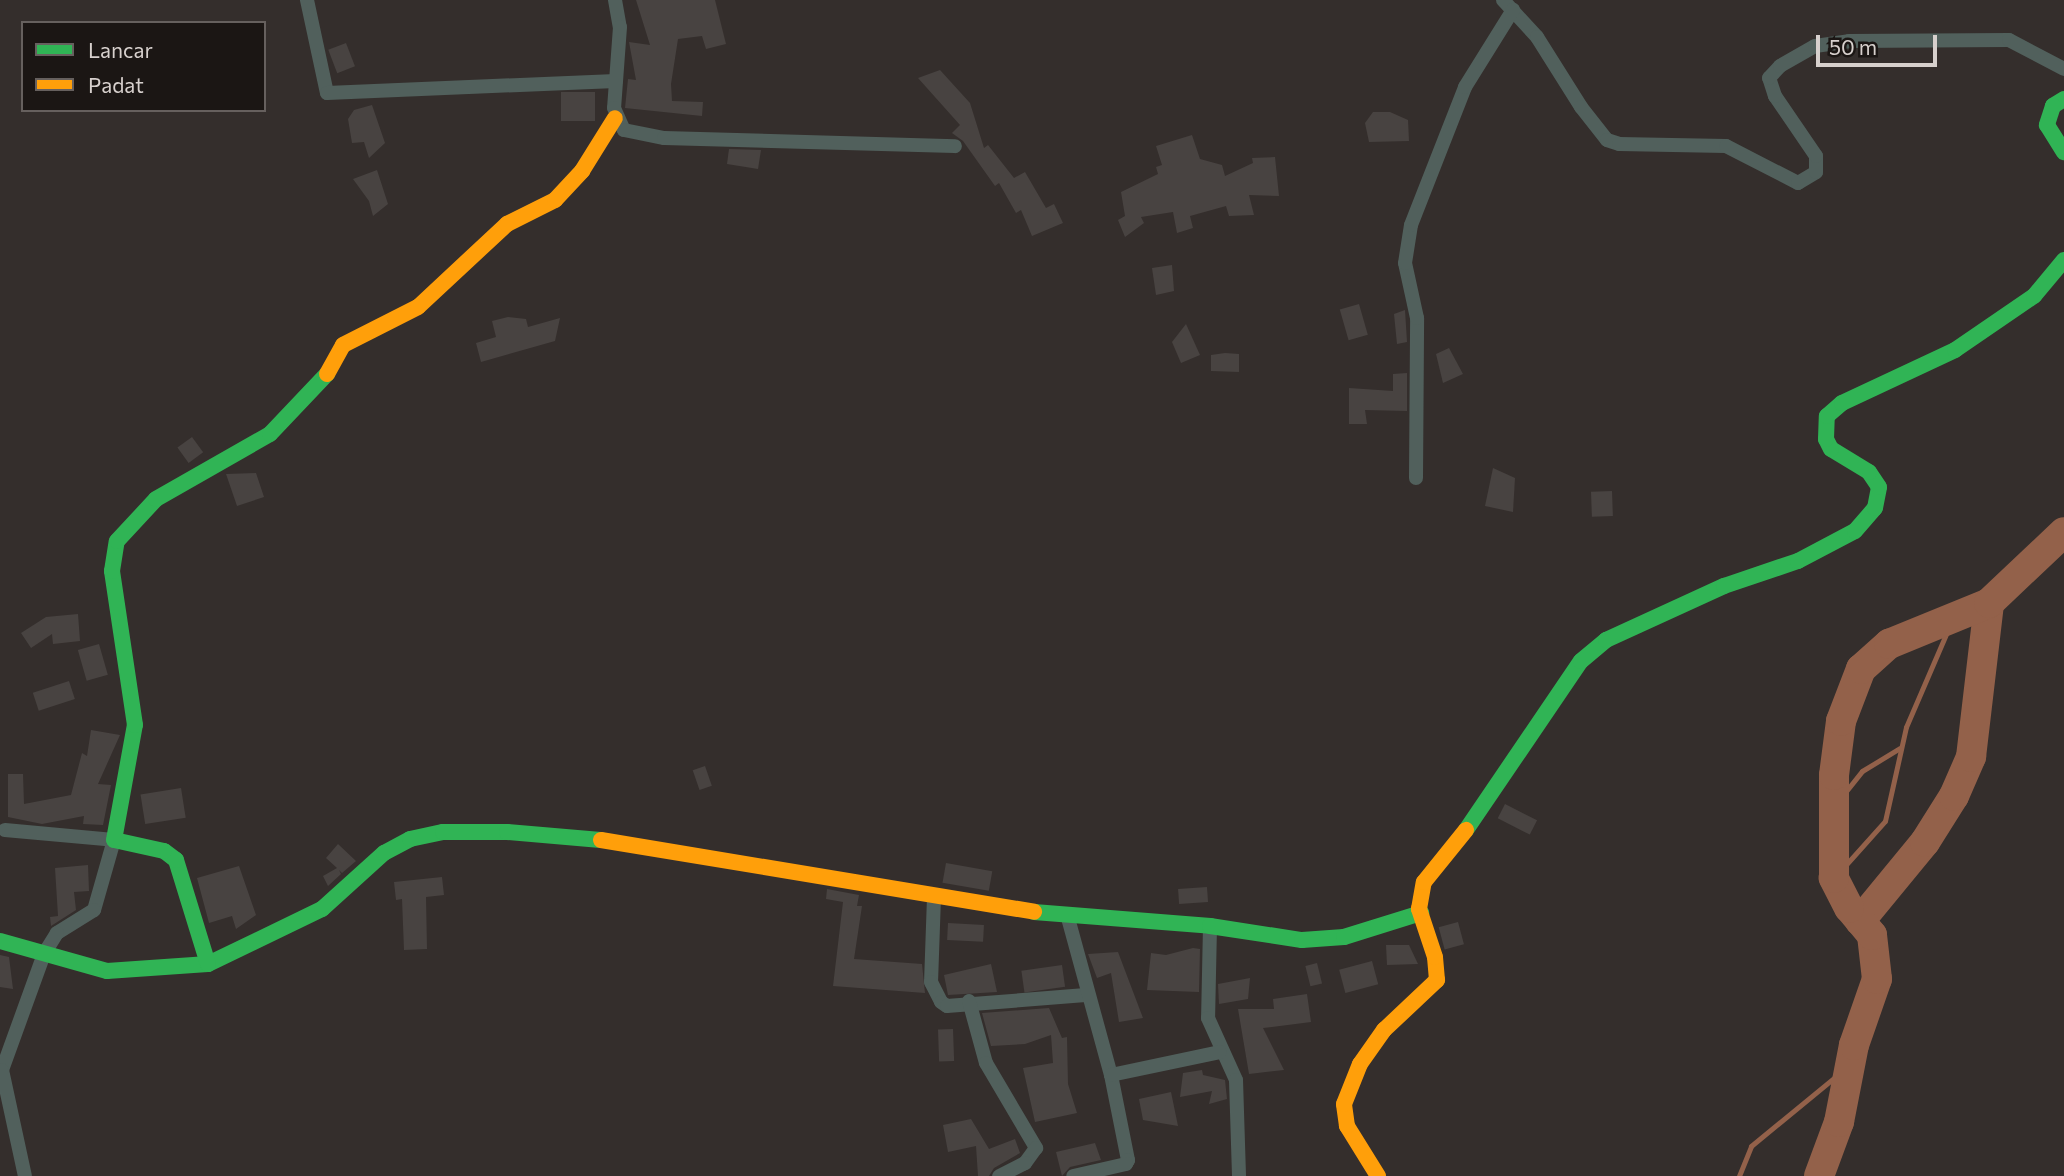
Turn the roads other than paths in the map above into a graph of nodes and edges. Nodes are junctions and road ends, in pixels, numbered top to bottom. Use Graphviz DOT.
graph roads {
  1 [pos="307,0"];
  2 [pos="615,0"];
  3 [pos="1508,5"];
  4 [pos="2064,69"];
  5 [pos="616,81"];
  6 [pos="2064,99"];
  7 [pos="615,118"];
  8 [pos="955,146"];
  9 [pos="2064,152"];
  10 [pos="2064,260"];
  11 [pos="1416,478"];
  12 [pos="5,830"];
  13 [pos="114,840"];
  14 [pos="934,897"];
  15 [pos="1421,913"];
  16 [pos="1068,918"];
  17 [pos="1210,926"];
  18 [pos="0,941"];
  19 [pos="44,954"];
  20 [pos="208,964"];
  21 [pos="1086,995"];
  22 [pos="969,1001"];
  23 [pos="1220,1052"];
  24 [pos="1111,1075"];
  25 [pos="25,1176"];
  26 [pos="999,1176"];
  27 [pos="1073,1176"];
  28 [pos="1239,1176"];
  29 [pos="1378,1176"];
  1 -- 5 [label="street"];
  2 -- 5 [label="street"];
  3 -- 4 [label="street"];
  3 -- 11 [label="street"];
  5 -- 7 [label="street"];
  6 -- 9 [label="street"];
  7 -- 8 [label="street"];
  7 -- 13 [label="street"];
  10 -- 15 [label="street"];
  12 -- 13 [label="street"];
  13 -- 19 [label="street"];
  13 -- 20 [label="street"];
  14 -- 16 [label="street"];
  14 -- 20 [label="street"];
  14 -- 22 [label="street"];
  15 -- 17 [label="street"];
  15 -- 29 [label="street"];
  16 -- 17 [label="street"];
  16 -- 21 [label="street"];
  17 -- 23 [label="street"];
  18 -- 19 [label="street"];
  19 -- 20 [label="street"];
  19 -- 25 [label="street"];
  21 -- 22 [label="street"];
  21 -- 24 [label="street"];
  22 -- 26 [label="street"];
  23 -- 24 [label="street"];
  23 -- 28 [label="street"];
  24 -- 27 [label="street"];
}
